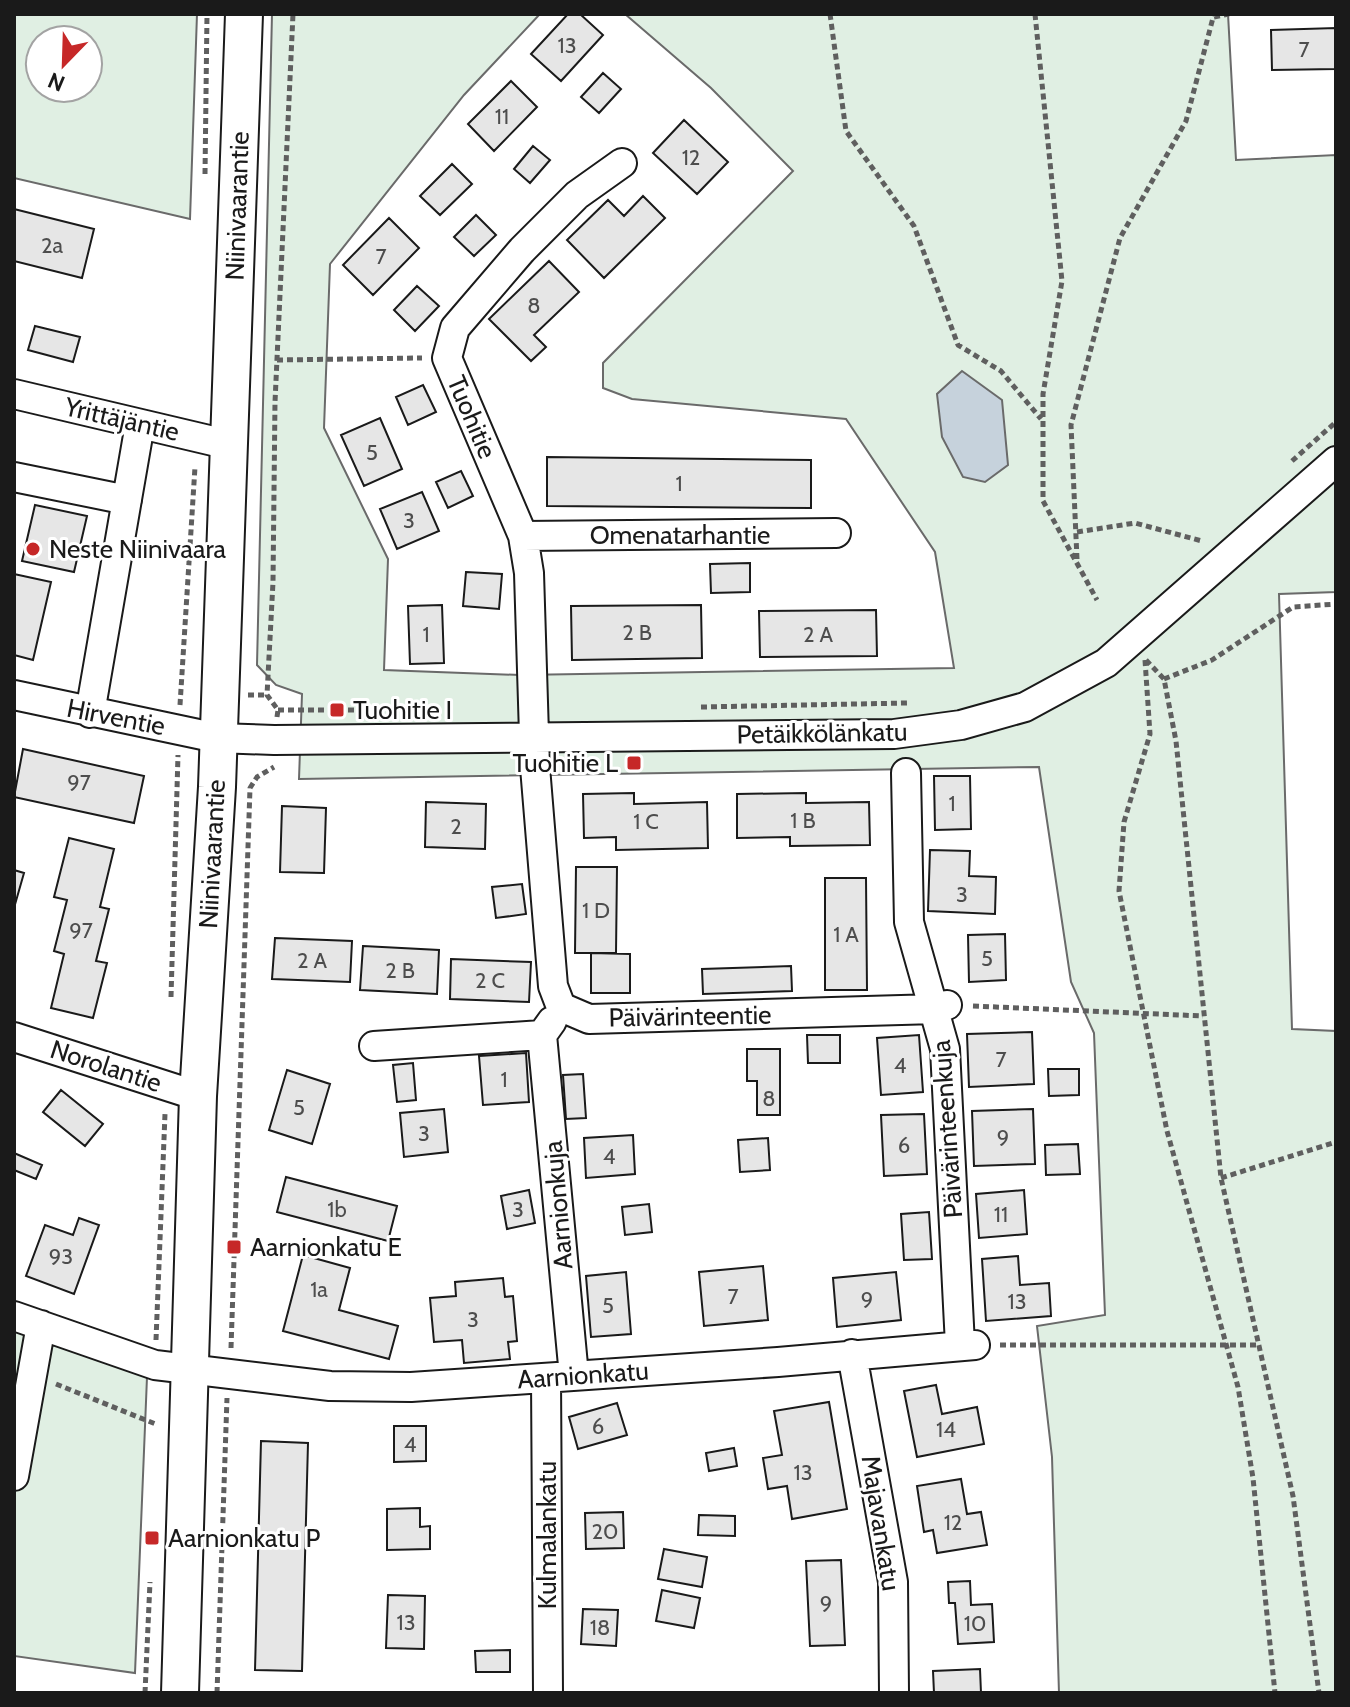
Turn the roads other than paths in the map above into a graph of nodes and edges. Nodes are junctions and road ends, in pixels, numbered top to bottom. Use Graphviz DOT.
graph roads {
  1 [pos="244,14"];
  2 [pos="622,163"];
  3 [pos="14,394"];
  4 [pos="140,424"];
  5 [pos="213,441"];
  6 [pos="1336,461"];
  7 [pos="14,477"];
  8 [pos="127,500"];
  9 [pos="836,533"];
  10 [pos="523,536"];
  11 [pos="14,695"];
  12 [pos="90,713"];
  13 [pos="217,738"];
  14 [pos="534,738"];
  15 [pos="906,773"];
  16 [pos="561,1007"];
  17 [pos="942,1007"];
  18 [pos="542,1035"];
  19 [pos="14,1037"];
  20 [pos="374,1046"];
  21 [pos="198,1096"];
  22 [pos="27,1320"];
  23 [pos="968,1345"];
  24 [pos="852,1354"];
  25 [pos="190,1372"];
  26 [pos="560,1377"];
  27 [pos="25,1381"];
  28 [pos="14,1476"];
  29 [pos="180,1693"];
  30 [pos="548,1693"];
  31 [pos="894,1693"];
  1 -- 5 [label="main road, Niinivaarantie"];
  2 -- 10 [label="street, Tuohitie"];
  3 -- 4 [label="street, Yrittäjäntie"];
  4 -- 5 [label="street, Yrittäjäntie"];
  4 -- 8 [label="street"];
  5 -- 13 [label="main road, Niinivaarantie"];
  6 -- 14 [label="street, Petäikkölänkatu"];
  7 -- 8 [label="street"];
  8 -- 12 [label="street"];
  9 -- 10 [label="street, Omenatarhantie"];
  10 -- 14 [label="street, Tuohitie"];
  11 -- 12 [label="street, Hirventie"];
  12 -- 13 [label="street, Hirventie"];
  13 -- 14 [label="street, Petäikkölänkatu"];
  13 -- 21 [label="main road, Niinivaarantie"];
  14 -- 16 [label="street"];
  15 -- 17 [label="street, Päivärinteenkuja"];
  16 -- 17 [label="street, Päivärinteentie"];
  16 -- 18 [label="street"];
  17 -- 23 [label="street, Päivärinteenkuja"];
  18 -- 20 [label="street"];
  18 -- 26 [label="street, Aarnionkuja"];
  19 -- 21 [label="street, Norolantie"];
  21 -- 25 [label="main road, Niinivaarantie"];
  22 -- 25 [label="street, Aarnionkatu"];
  22 -- 27 [label="street"];
  23 -- 24 [label="street, Aarnionkatu"];
  24 -- 26 [label="street, Aarnionkatu"];
  24 -- 31 [label="street, Majavankatu"];
  25 -- 26 [label="street, Aarnionkatu"];
  25 -- 29 [label="main road, Niinivaarantie"];
  26 -- 30 [label="street, Kulmalankatu"];
  27 -- 28 [label="street"];
}
